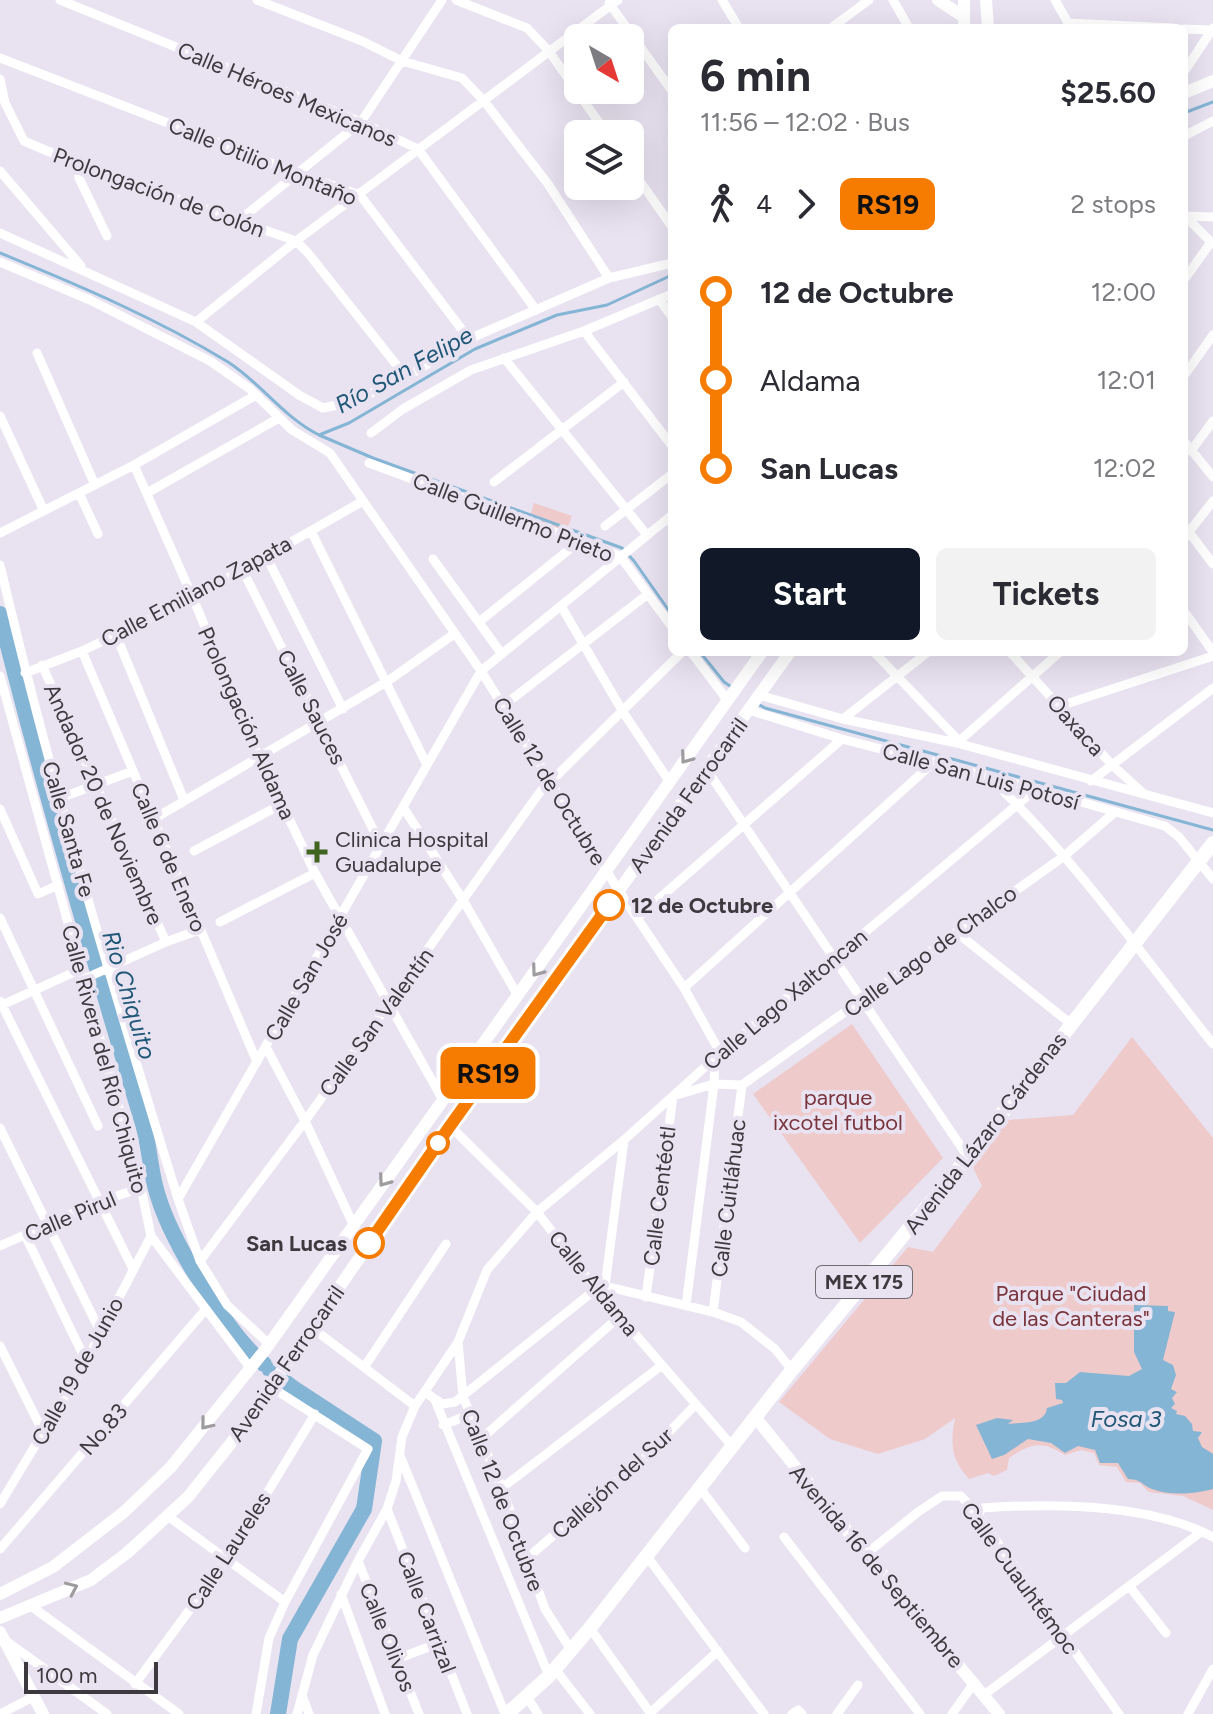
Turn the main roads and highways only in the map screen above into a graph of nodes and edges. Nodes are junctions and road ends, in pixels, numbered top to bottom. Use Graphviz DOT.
graph roads {
  1 [pos="938,0"];
  2 [pos="964,0"];
  3 [pos="986,0"];
  4 [pos="964,22"];
  5 [pos="989,24"];
  6 [pos="1213,81"];
  7 [pos="1188,91"];
  8 [pos="759,656"];
  9 [pos="787,656"];
  10 [pos="1213,843"];
  11 [pos="326,1263"];
  12 [pos="347,1276"];
  13 [pos="756,1418"];
  14 [pos="0,1594"];
  15 [pos="0,1618"];
  16 [pos="1,1637"];
  17 [pos="43,1714"];
  18 [pos="506,1714"];
  19 [pos="999,1714"];
  1 -- 4 [label="main road"];
  2 -- 4 [label="main road"];
  3 -- 5 [label="main road"];
  6 -- 7 [label="main road"];
  8 -- 11 [label="main road, Avenida Ferrocarril, one-way"];
  9 -- 12 [label="main road, Avenida Ferrocarril"];
  10 -- 13 [label="main road, Avenida Lázaro Cárdenas / MEX 175"];
  11 -- 12 [label="main road"];
  11 -- 14 [label="main road, Avenida Ferrocarril, one-way"];
  15 -- 12 [label="main road, Avenida Ferrocarril, one-way"];
  13 -- 18 [label="main road, Avenida Lázaro Cárdenas / MEX 175"];
  13 -- 19 [label="main road, Avenida 16 de Septiembre"];
  16 -- 17 [label="main road"];
}
